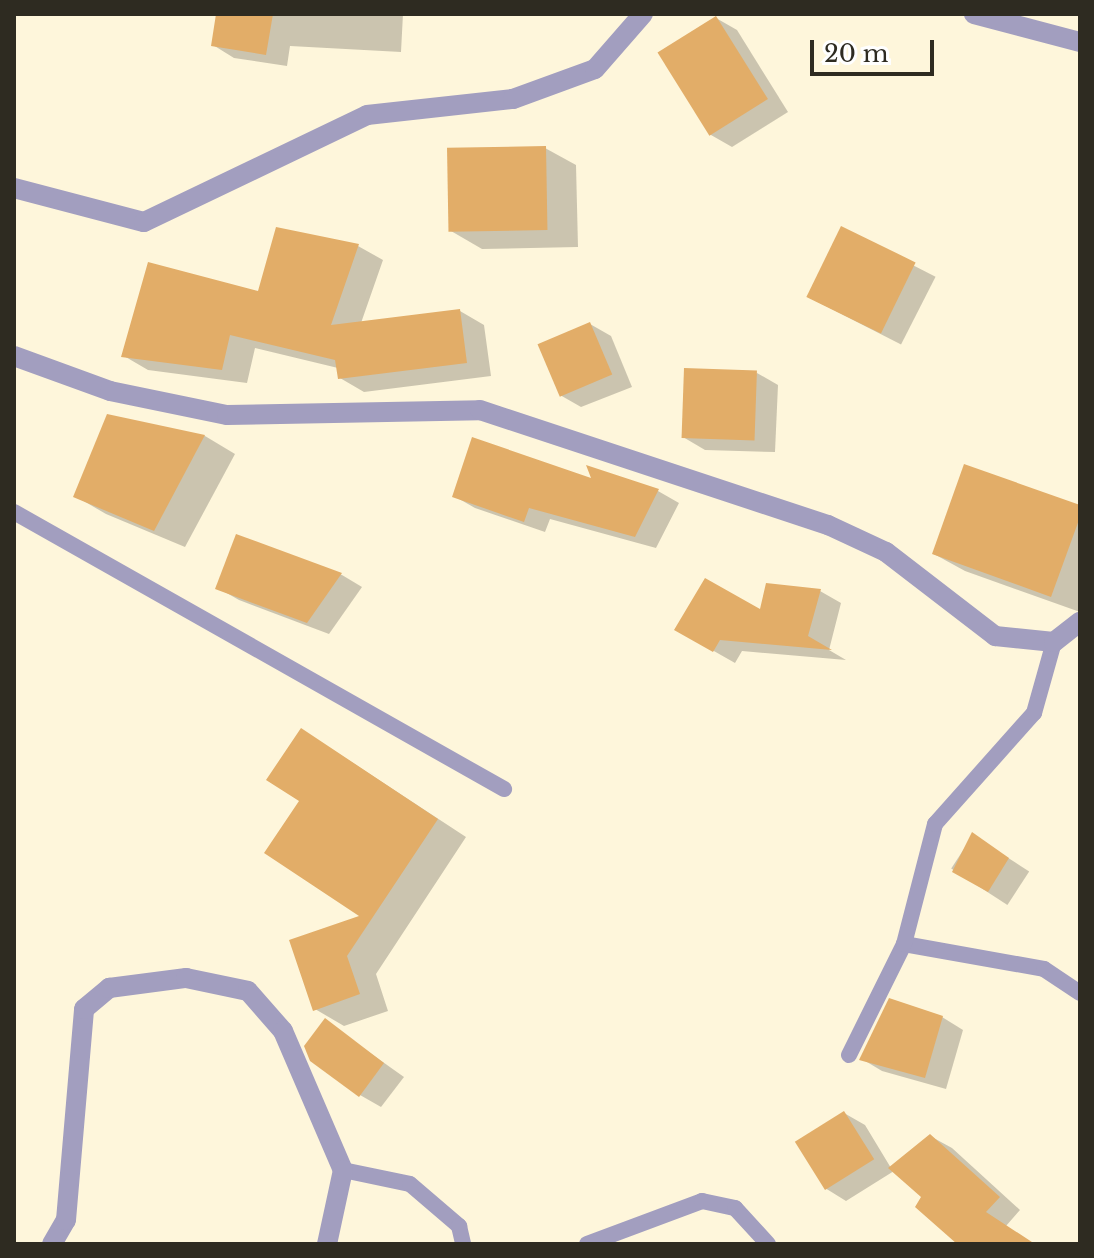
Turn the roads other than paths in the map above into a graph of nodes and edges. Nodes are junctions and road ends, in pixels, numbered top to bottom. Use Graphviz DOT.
graph roads {
  1 [pos="643,14"];
  2 [pos="974,14"];
  3 [pos="1080,42"];
  4 [pos="14,188"];
  5 [pos="14,356"];
  6 [pos="14,512"];
  7 [pos="1080,622"];
  8 [pos="1054,642"];
  9 [pos="504,789"];
  10 [pos="904,944"];
  11 [pos="1080,993"];
  12 [pos="849,1055"];
  13 [pos="343,1170"];
  14 [pos="52,1244"];
  15 [pos="327,1244"];
  16 [pos="463,1244"];
  17 [pos="587,1244"];
  18 [pos="768,1244"];
  1 -- 4 [label="street"];
  2 -- 3 [label="street"];
  5 -- 8 [label="street"];
  6 -- 9 [label="lane"];
  7 -- 8 [label="street"];
  8 -- 10 [label="lane"];
  10 -- 11 [label="lane"];
  10 -- 12 [label="lane"];
  13 -- 14 [label="street"];
  13 -- 15 [label="street"];
  13 -- 16 [label="lane"];
  17 -- 18 [label="lane"];
}
